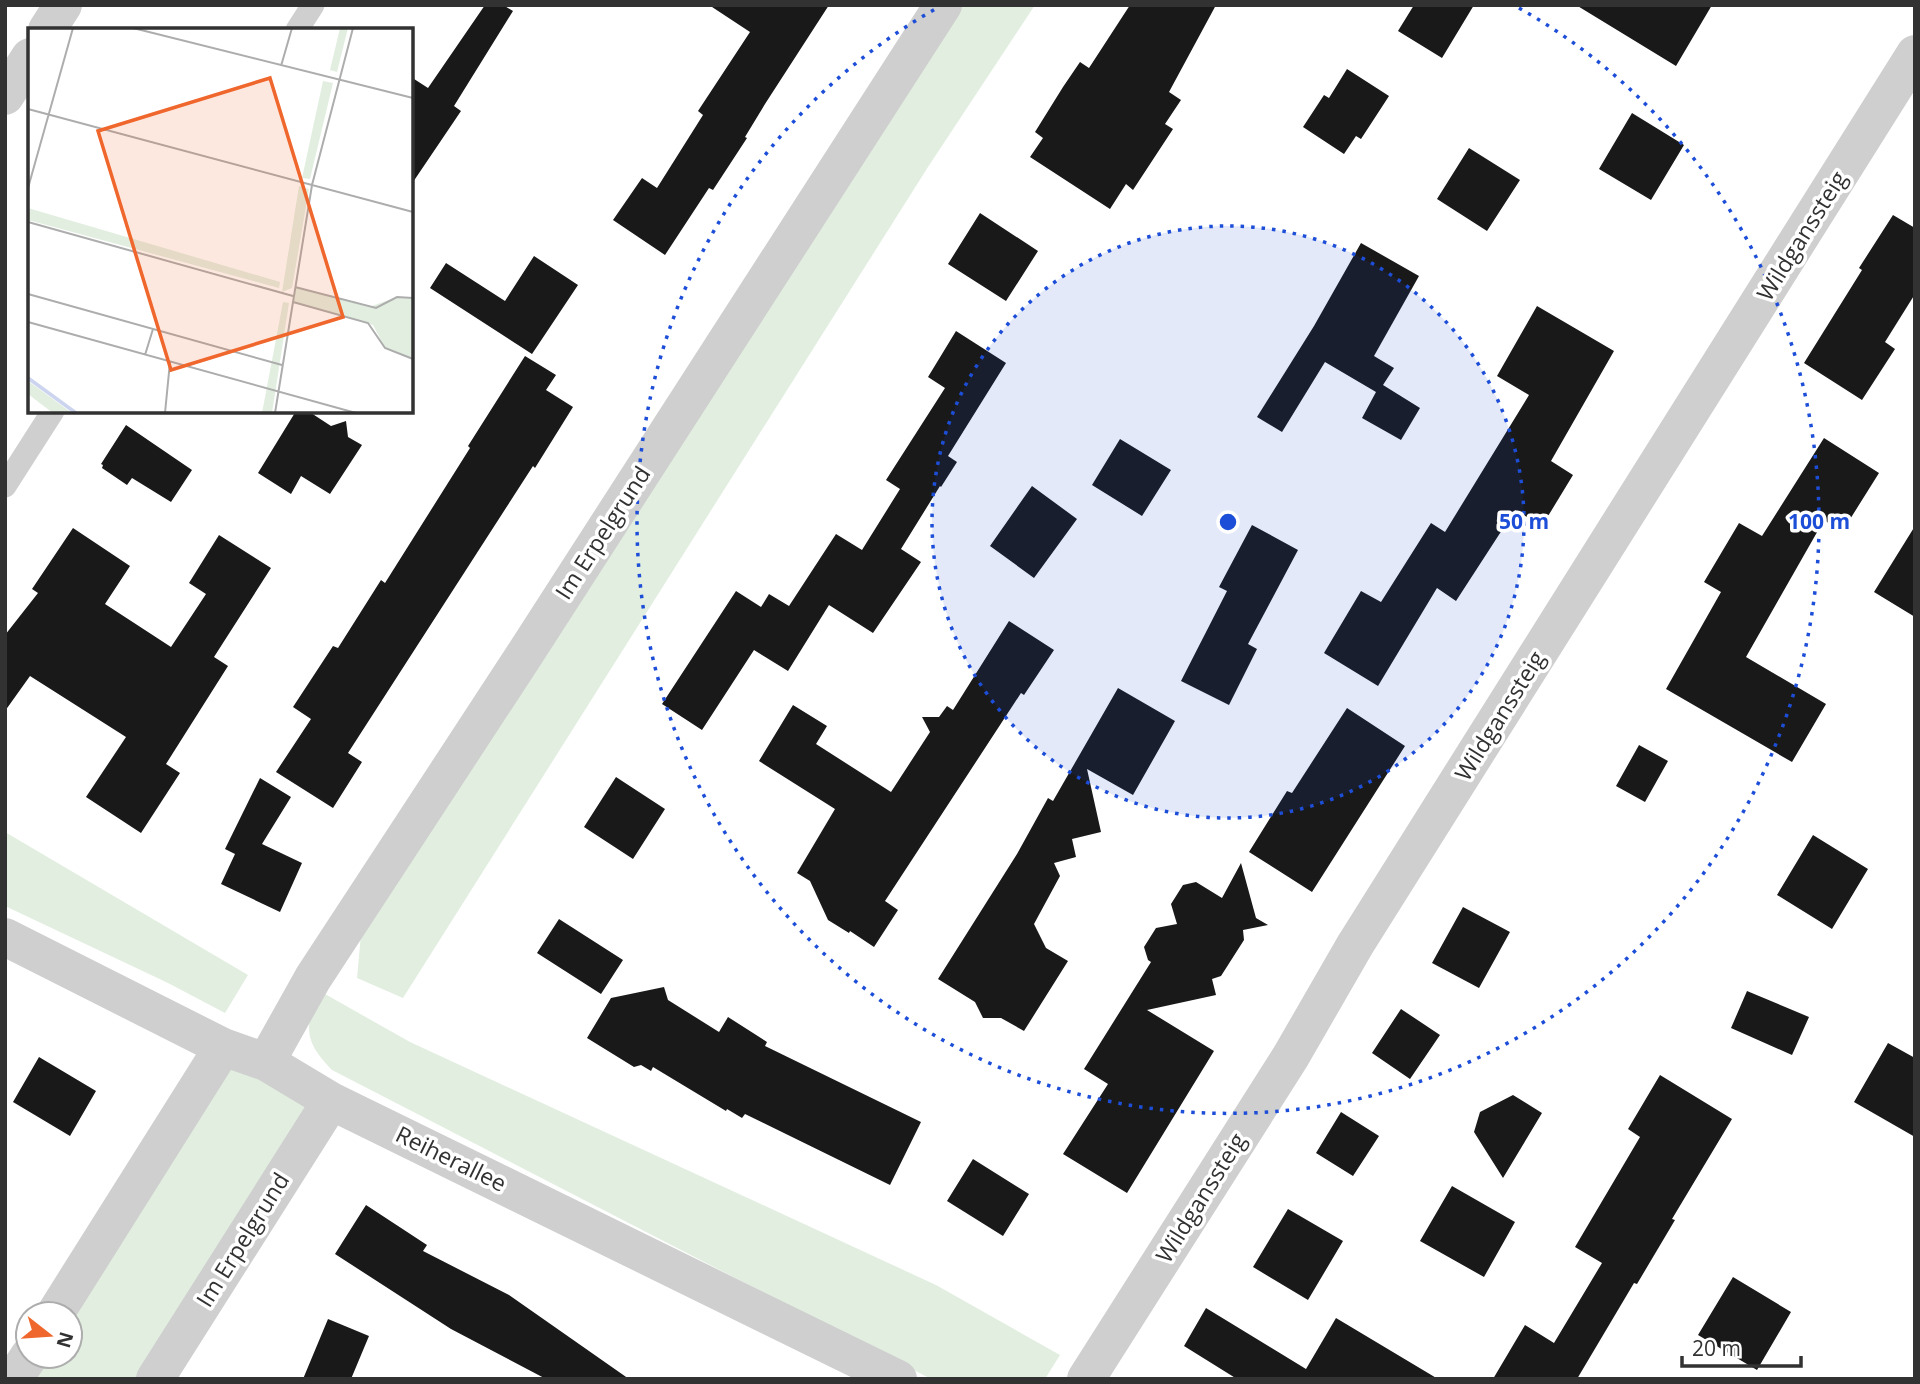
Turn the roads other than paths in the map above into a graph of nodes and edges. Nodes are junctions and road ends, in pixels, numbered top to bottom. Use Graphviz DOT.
graph roads {
  1 [pos="313,5"];
  2 [pos="943,5"];
  3 [pos="298,28"];
  4 [pos="1915,54"];
  5 [pos="28,60"];
  6 [pos="5,96"];
  7 [pos="52,413"];
  8 [pos="5,486"];
  9 [pos="5,937"];
  10 [pos="223,1047"];
  11 [pos="265,1062"];
  12 [pos="331,1101"];
  13 [pos="64,1300"];
  14 [pos="155,1379"];
  15 [pos="898,1379"];
  16 [pos="1086,1379"];
  1 -- 3 [label="lane"];
  2 -- 11 [label="street, Im Erpelgrund"];
  4 -- 16 [label="street, Wildganssteig"];
  5 -- 6 [label="street"];
  7 -- 8 [label="lane"];
  9 -- 10 [label="street, Reiherallee"];
  10 -- 11 [label="street, Reiherallee"];
  10 -- 13 [label="street"];
  11 -- 12 [label="street, Reiherallee"];
  12 -- 14 [label="street, Im Erpelgrund"];
  12 -- 15 [label="street, Reiherallee"];
}
